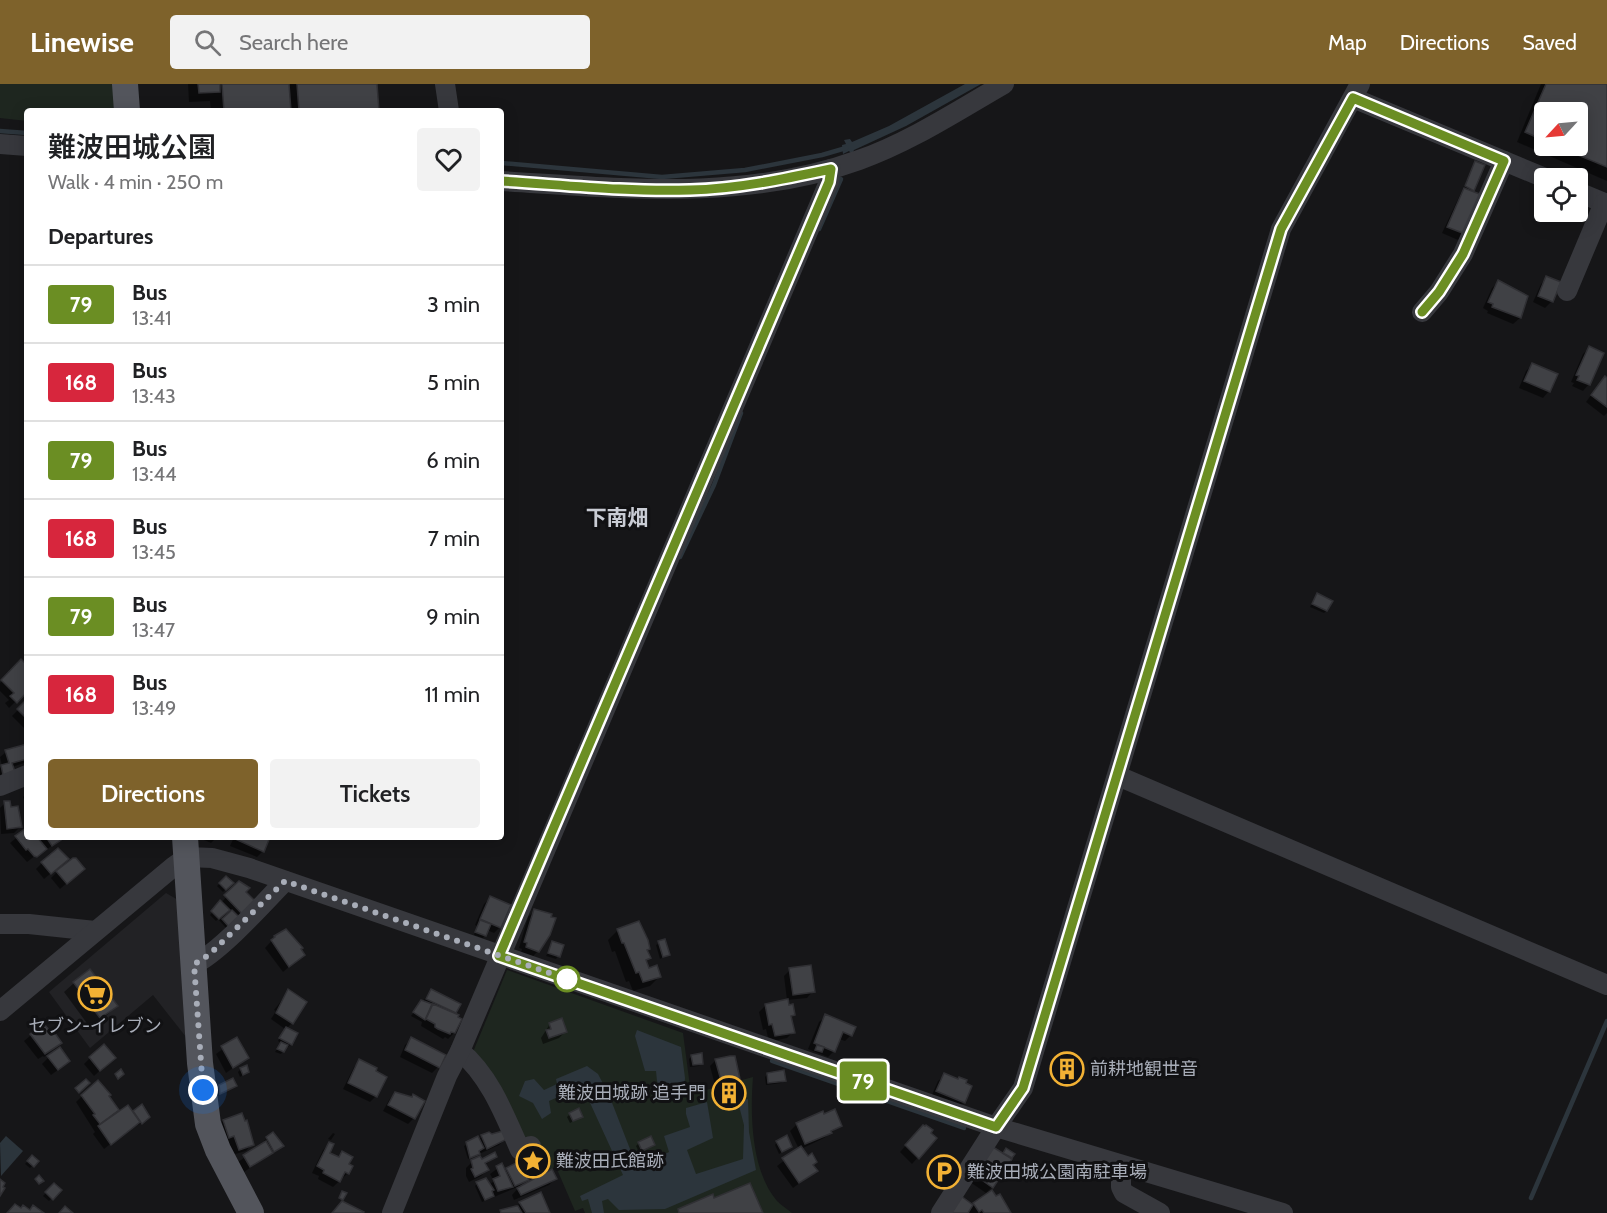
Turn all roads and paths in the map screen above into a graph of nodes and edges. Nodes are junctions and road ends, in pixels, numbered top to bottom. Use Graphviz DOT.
graph roads {
  1 [pos="125,84"];
  2 [pos="445,84"];
  3 [pos="1004,84"];
  4 [pos="1357,91"];
  5 [pos="127,108"];
  6 [pos="449,108"];
  7 [pos="0,144"];
  8 [pos="24,146"];
  9 [pos="1504,161"];
  10 [pos="831,169"];
  11 [pos="1534,173"];
  12 [pos="504,181"];
  13 [pos="1588,196"];
  14 [pos="1605,204"];
  15 [pos="1567,291"];
  16 [pos="1422,312"];
  17 [pos="24,776"];
  18 [pos="1118,776"];
  19 [pos="0,786"];
  20 [pos="186,847"];
  21 [pos="285,881"];
  22 [pos="0,924"];
  23 [pos="95,931"];
  24 [pos="499,956"];
  25 [pos="194,964"];
  26 [pos="1607,985"];
  27 [pos="0,1011"];
  28 [pos="460,1051"];
  29 [pos="996,1127"];
  30 [pos="531,1146"];
  31 [pos="1121,1166"];
  32 [pos="251,1213"];
  33 [pos="392,1213"];
  34 [pos="941,1213"];
  35 [pos="1160,1213"];
  36 [pos="1283,1213"];
  1 -- 5 [label="main road"];
  2 -- 6 [label="street"];
  3 -- 10 [label="street"];
  4 -- 9 [label="street"];
  4 -- 18 [label="street"];
  7 -- 8 [label="street"];
  9 -- 11 [label="street"];
  9 -- 16 [label="street"];
  10 -- 12 [label="street"];
  10 -- 24 [label="street"];
  13 -- 14 [label="street"];
  14 -- 15 [label="street"];
  17 -- 19 [label="street"];
  18 -- 26 [label="street"];
  18 -- 29 [label="street"];
  20 -- 21 [label="street"];
  20 -- 23 [label="street"];
  20 -- 25 [label="main road"];
  21 -- 24 [label="street"];
  21 -- 25 [label="street"];
  22 -- 23 [label="street"];
  23 -- 27 [label="street"];
  24 -- 28 [label="street"];
  24 -- 29 [label="street"];
  25 -- 32 [label="main road"];
  28 -- 30 [label="street"];
  28 -- 33 [label="street"];
  29 -- 31 [label="street"];
  29 -- 34 [label="street"];
  31 -- 35 [label="street"];
  31 -- 36 [label="street"];
}
